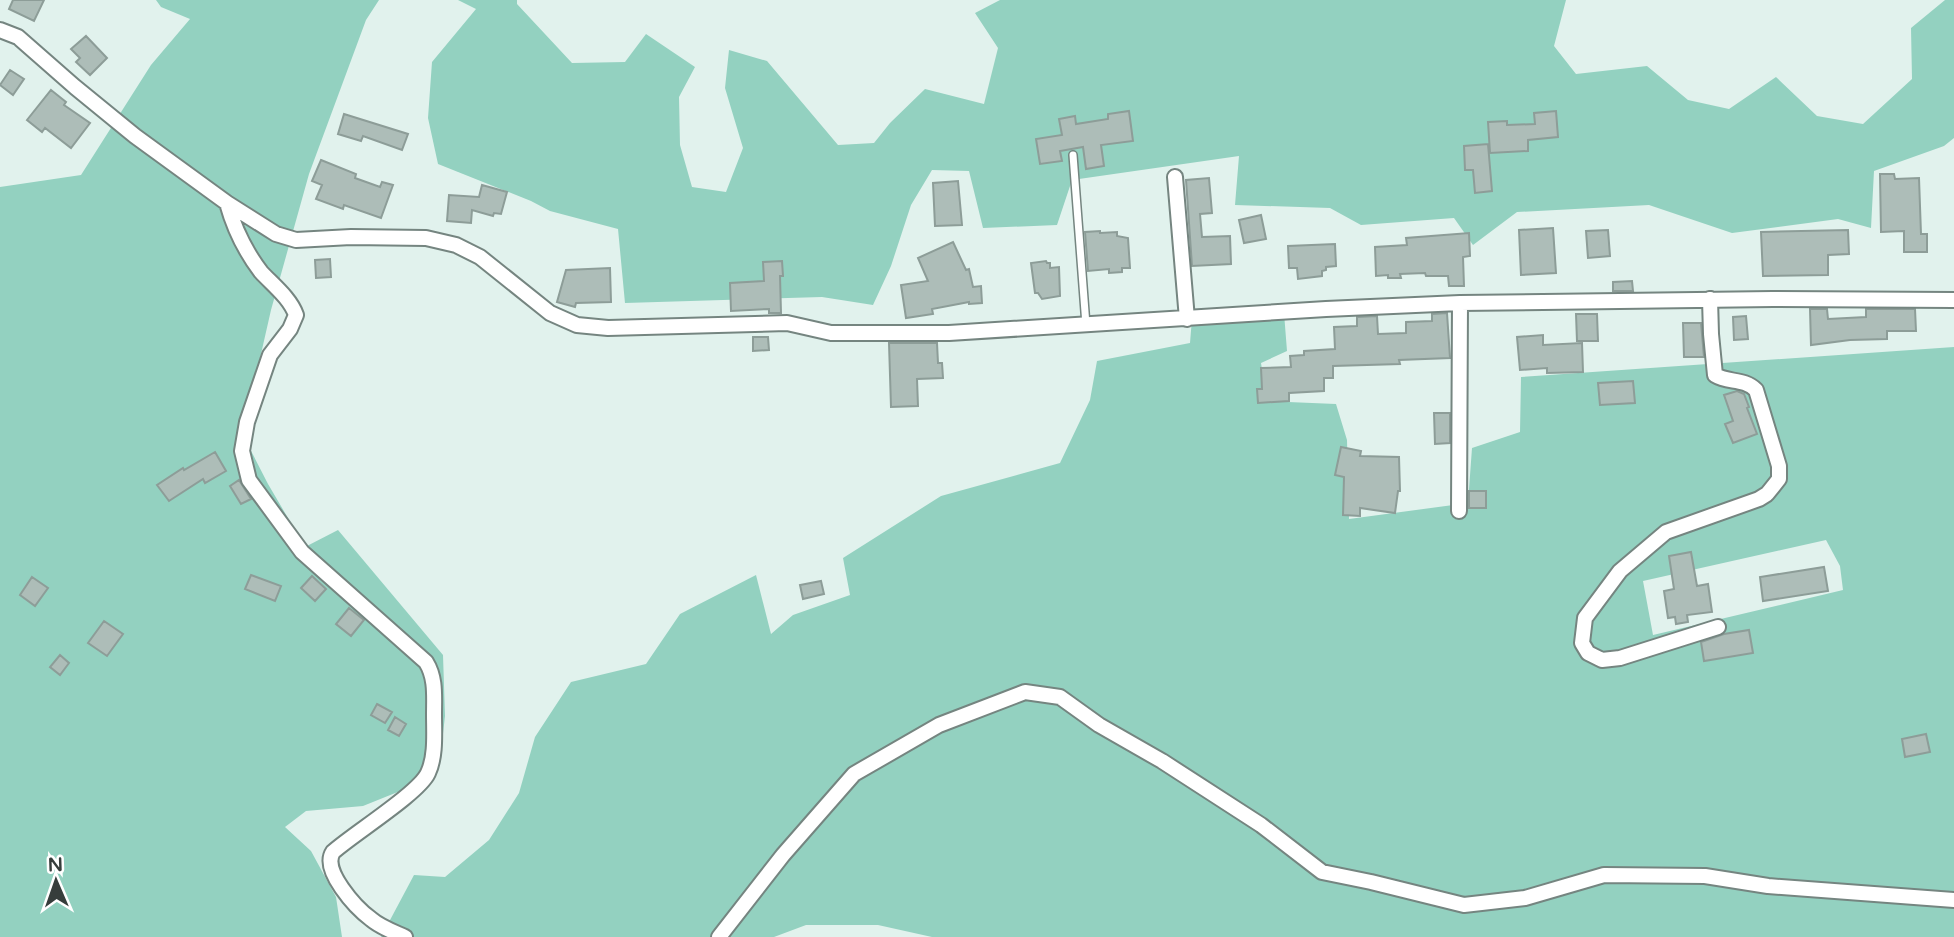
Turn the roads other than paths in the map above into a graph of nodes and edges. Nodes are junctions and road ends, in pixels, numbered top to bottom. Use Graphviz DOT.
graph roads {
  1 [pos="0,30"];
  2 [pos="1073,155"];
  3 [pos="1175,177"];
  4 [pos="227,202"];
  5 [pos="1710,299"];
  6 [pos="1954,300"];
  7 [pos="1460,303"];
  8 [pos="1187,319"];
  9 [pos="1086,326"];
  10 [pos="1459,511"];
  11 [pos="1718,627"];
  12 [pos="1954,900"];
  13 [pos="372,921"];
  14 [pos="378,937"];
  15 [pos="405,937"];
  16 [pos="719,937"];
  1 -- 4 [label="street"];
  2 -- 9 [label="lane"];
  3 -- 8 [label="street"];
  4 -- 9 [label="street"];
  4 -- 13 [label="street"];
  5 -- 6 [label="street"];
  5 -- 7 [label="street"];
  5 -- 11 [label="street"];
  7 -- 8 [label="street"];
  7 -- 10 [label="street"];
  8 -- 9 [label="street"];
  12 -- 16 [label="street"];
  13 -- 14 [label="lane"];
  13 -- 15 [label="street"];
}
